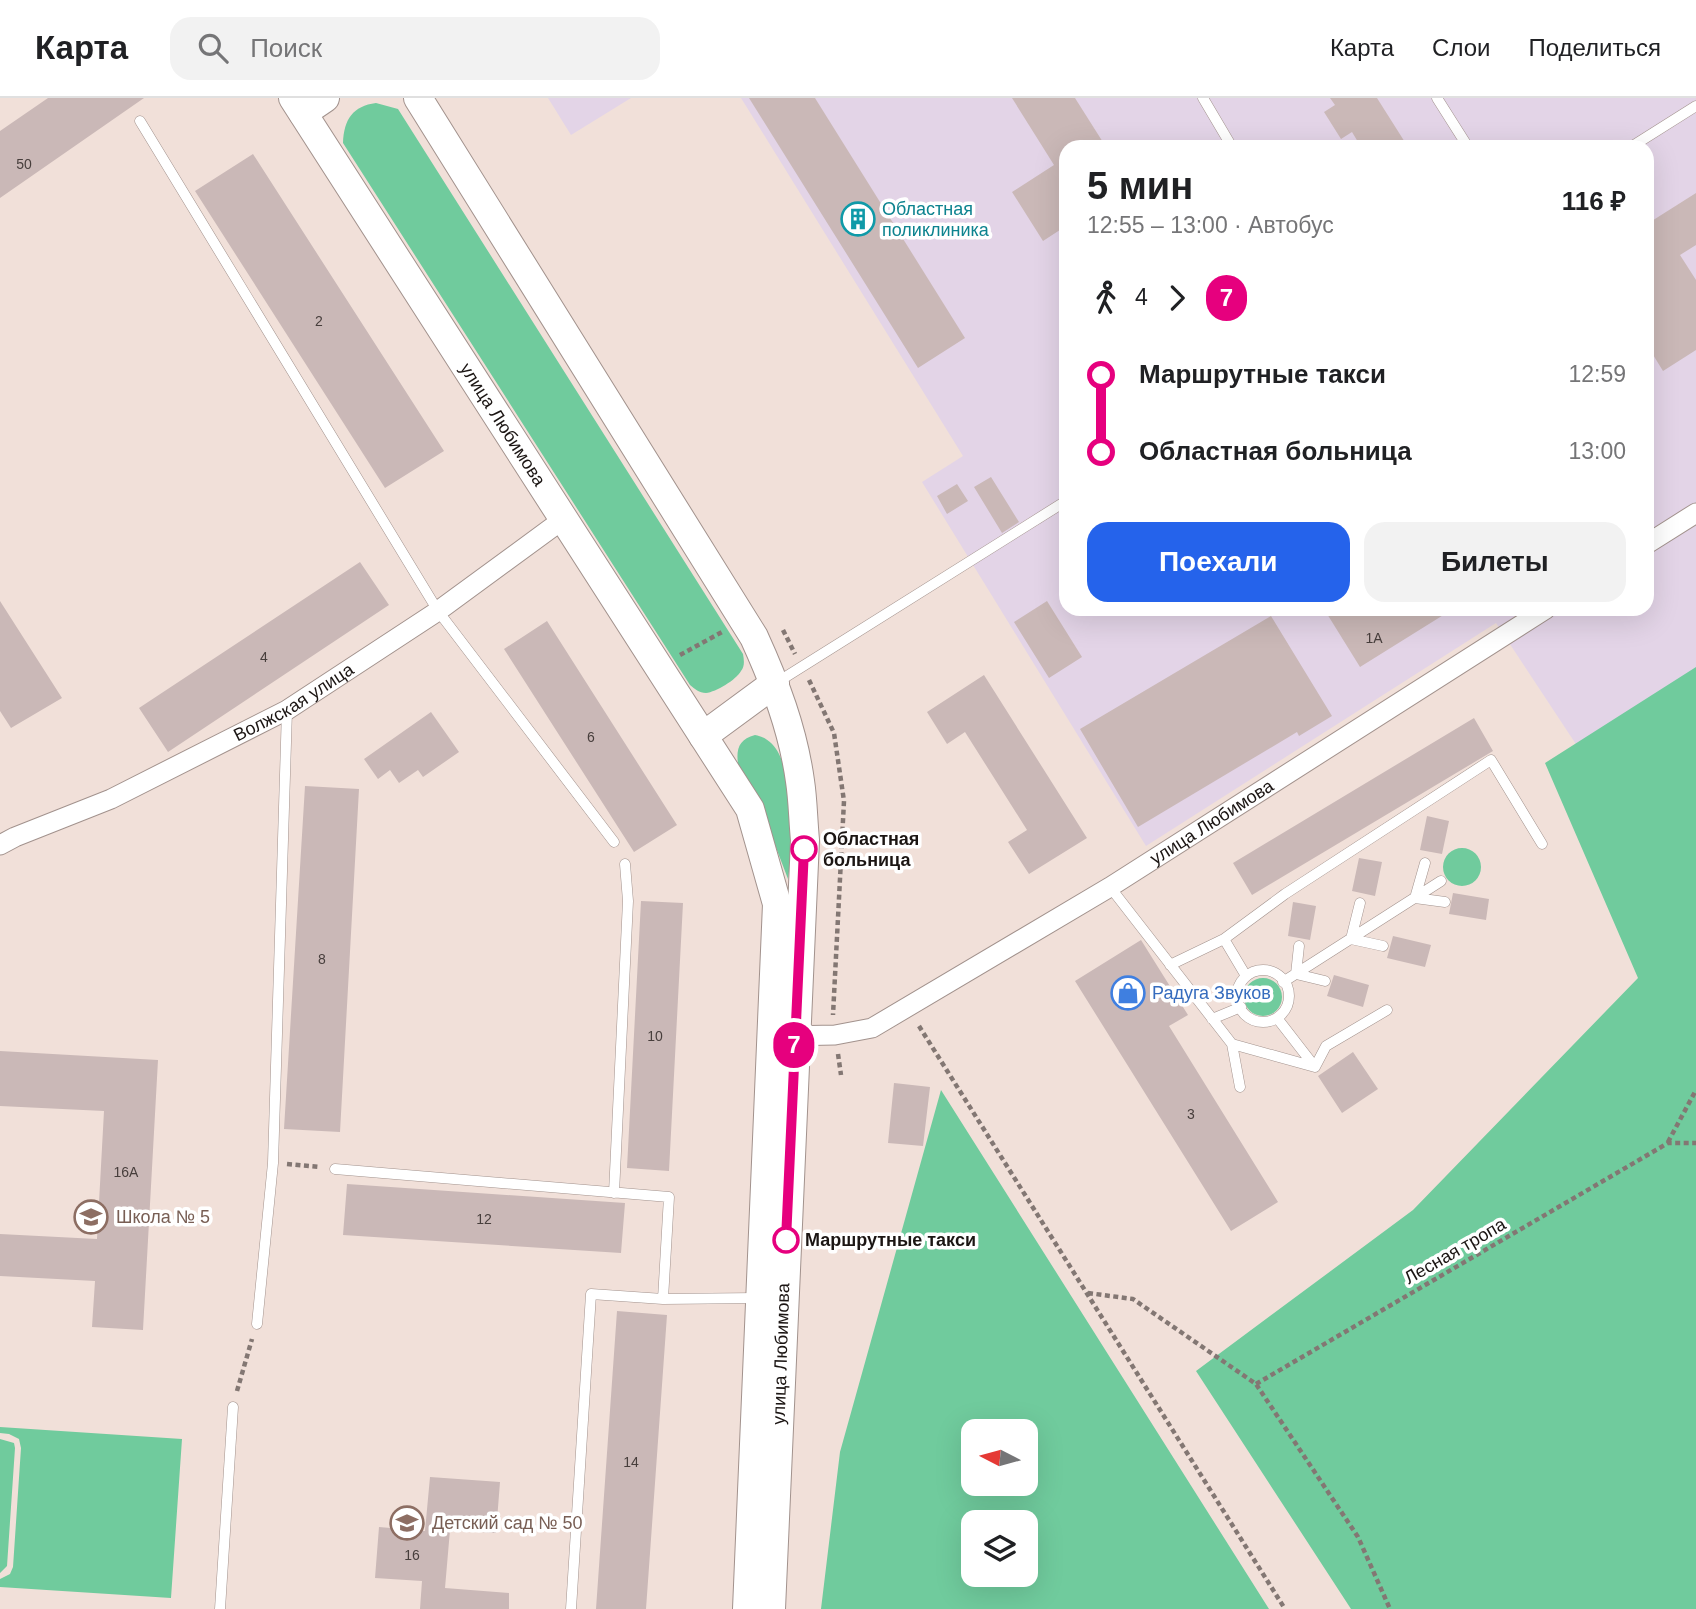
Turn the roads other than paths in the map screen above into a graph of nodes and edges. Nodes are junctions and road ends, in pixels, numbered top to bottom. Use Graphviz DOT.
graph roads {
  1 [pos="418,98"];
  2 [pos="1203,98"];
  3 [pos="1437,98"];
  4 [pos="307,103"];
  5 [pos="1696,106"];
  6 [pos="140,121"];
  7 [pos="1228,140"];
  8 [pos="1464,140"];
  9 [pos="1642,140"];
  10 [pos="1059,505"];
  11 [pos="1696,513"];
  12 [pos="566,521"];
  13 [pos="1654,540"];
  14 [pos="438,611"];
  15 [pos="1535,616"];
  16 [pos="775,683"];
  17 [pos="286,710"];
  18 [pos="703,736"];
  19 [pos="614,842"];
  20 [pos="1542,844"];
  21 [pos="0,845"];
  22 [pos="1425,863"];
  23 [pos="625,864"];
  24 [pos="1441,881"];
  25 [pos="1110,887"];
  26 [pos="1415,898"];
  27 [pos="1445,902"];
  28 [pos="1360,903"];
  29 [pos="1224,939"];
  30 [pos="1351,939"];
  31 [pos="1299,946"];
  32 [pos="1383,946"];
  33 [pos="1170,965"];
  34 [pos="1296,974"];
  35 [pos="1246,976"];
  36 [pos="1325,981"];
  37 [pos="1283,982"];
  38 [pos="1241,1007"];
  39 [pos="1387,1010"];
  40 [pos="1212,1018"];
  41 [pos="1277,1018"];
  42 [pos="782,1036"];
  43 [pos="1232,1044"];
  44 [pos="1315,1067"];
  45 [pos="1240,1087"];
  46 [pos="335,1169"];
  47 [pos="614,1193"];
  48 [pos="759,1298"];
  49 [pos="663,1299"];
  50 [pos="257,1324"];
  51 [pos="233,1407"];
  52 [pos="220,1609"];
  53 [pos="571,1609"];
  54 [pos="747,1609"];
  55 [pos="771,1609"];
  1 -- 16 [label="main road, улица Любимова"];
  2 -- 7 [label="lane"];
  3 -- 8 [label="lane"];
  4 -- 12 [label="main road, улица Любимова"];
  5 -- 9 [label="lane"];
  6 -- 14 [label="lane"];
  10 -- 16 [label="lane"];
  11 -- 13 [label="street"];
  12 -- 14 [label="street, Волжская улица"];
  12 -- 18 [label="main road, улица Любимова"];
  14 -- 17 [label="street, Волжская улица"];
  14 -- 19 [label="lane"];
  15 -- 25 [label="street, улица Любимова"];
  16 -- 18 [label="main road"];
  16 -- 42 [label="main road, улица Любимова"];
  17 -- 21 [label="street, Волжская улица"];
  17 -- 50 [label="lane"];
  18 -- 42 [label="main road, улица Любимова"];
  20 -- 29 [label="lane"];
  22 -- 26 [label="lane"];
  23 -- 47 [label="lane"];
  24 -- 26 [label="lane"];
  25 -- 33 [label="lane"];
  25 -- 42 [label="street, улица Любимова"];
  26 -- 27 [label="lane"];
  26 -- 30 [label="lane"];
  28 -- 30 [label="lane"];
  29 -- 33 [label="lane"];
  29 -- 35 [label="lane"];
  30 -- 32 [label="lane"];
  30 -- 34 [label="lane"];
  31 -- 34 [label="lane"];
  33 -- 40 [label="lane"];
  34 -- 36 [label="lane"];
  34 -- 37 [label="lane"];
  35 -- 37 [label="lane"];
  35 -- 38 [label="lane"];
  37 -- 41 [label="lane"];
  38 -- 40 [label="lane"];
  38 -- 41 [label="lane"];
  39 -- 44 [label="lane"];
  40 -- 43 [label="lane"];
  41 -- 44 [label="lane"];
  42 -- 48 [label="main road, улица Любимова"];
  42 -- 55 [label="main road, улица Любимова"];
  43 -- 44 [label="lane"];
  43 -- 45 [label="lane"];
  46 -- 47 [label="lane"];
  47 -- 49 [label="lane"];
  48 -- 49 [label="lane"];
  48 -- 54 [label="main road, улица Любимова"];
  49 -- 53 [label="lane"];
  51 -- 52 [label="lane"];
}
